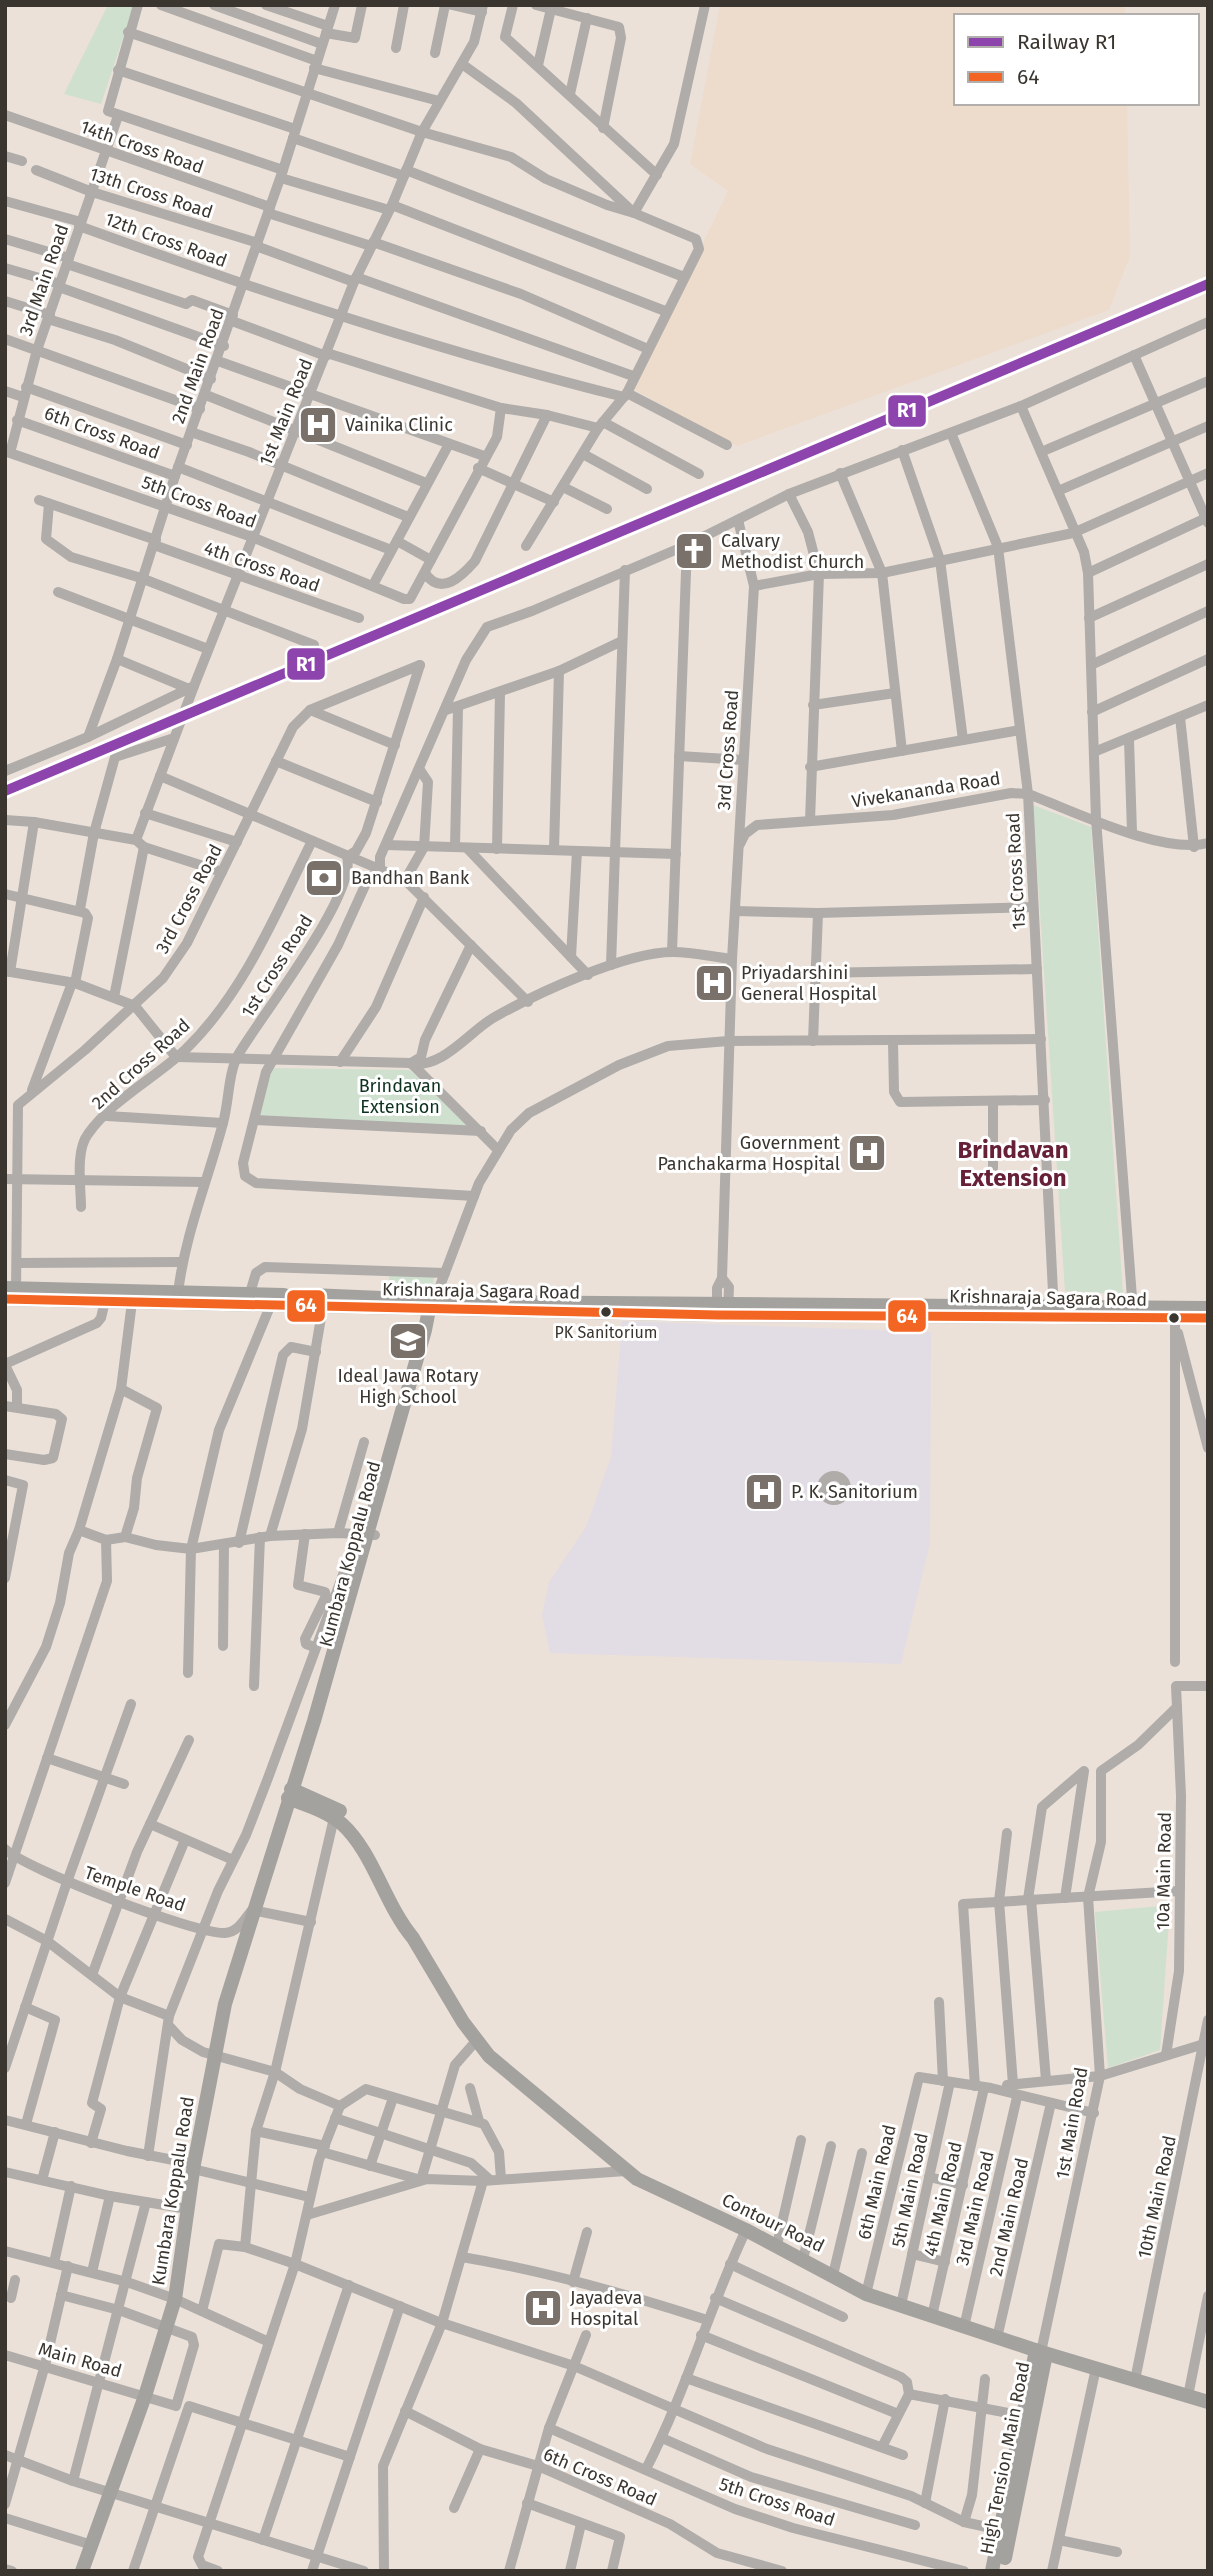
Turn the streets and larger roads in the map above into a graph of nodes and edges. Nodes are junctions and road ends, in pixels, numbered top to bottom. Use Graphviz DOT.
graph roads {
  1 [pos="138,5"];
  2 [pos="161,5"];
  3 [pos="214,5"];
  4 [pos="266,5"];
  5 [pos="322,5"];
  6 [pos="362,5"];
  7 [pos="404,5"];
  8 [pos="445,5"];
  9 [pos="452,5"];
  10 [pos="513,5"];
  11 [pos="536,5"];
  12 [pos="705,5"];
  13 [pos="334,7"];
  14 [pos="483,8"];
  15 [pos="551,9"];
  16 [pos="587,18"];
  17 [pos="327,29"];
  18 [pos="128,32"];
  19 [pos="322,44"];
  20 [pos="396,48"];
  21 [pos="435,53"];
  22 [pos="462,64"];
  23 [pos="315,65"];
  24 [pos="538,65"];
  25 [pos="118,70"];
  26 [pos="307,93"];
  27 [pos="570,94"];
  28 [pos="439,101"];
  29 [pos="5,115"];
  30 [pos="118,116"];
  31 [pos="603,128"];
  32 [pos="422,132"];
  33 [pos="294,134"];
  34 [pos="105,152"];
  35 [pos="5,156"];
  36 [pos="22,161"];
  37 [pos="36,170"];
  38 [pos="405,173"];
  39 [pos="282,174"];
  40 [pos="657,175"];
  41 [pos="92,191"];
  42 [pos="5,201"];
  43 [pos="391,207"];
  44 [pos="269,210"];
  45 [pos="634,213"];
  46 [pos="80,224"];
  47 [pos="5,239"];
  48 [pos="257,244"];
  49 [pos="372,244"];
  50 [pos="68,261"];
  51 [pos="5,268"];
  52 [pos="684,276"];
  53 [pos="355,280"];
  54 [pos="243,285"];
  55 [pos="59,286"];
  56 [pos="5,301"];
  57 [pos="665,311"];
  58 [pos="49,317"];
  59 [pos="341,317"];
  60 [pos="233,318"];
  61 [pos="1208,322"];
  62 [pos="5,339"];
  63 [pos="223,346"];
  64 [pos="648,349"];
  65 [pos="37,350"];
  66 [pos="326,355"];
  67 [pos="1134,355"];
  68 [pos="218,360"];
  69 [pos="634,376"];
  70 [pos="211,379"];
  71 [pos="1208,381"];
  72 [pos="5,391"];
  73 [pos="24,392"];
  74 [pos="206,395"];
  75 [pos="310,395"];
  76 [pos="625,395"];
  77 [pos="1155,404"];
  78 [pos="1021,406"];
  79 [pos="501,408"];
  80 [pos="200,409"];
  81 [pos="547,415"];
  82 [pos="17,420"];
  83 [pos="601,425"];
  84 [pos="1208,426"];
  85 [pos="296,430"];
  86 [pos="191,432"];
  87 [pos="951,433"];
  88 [pos="1172,442"];
  89 [pos="450,444"];
  90 [pos="187,445"];
  91 [pos="727,445"];
  92 [pos="9,449"];
  93 [pos="902,450"];
  94 [pos="1041,452"];
  95 [pos="583,454"];
  96 [pos="484,456"];
  97 [pos="281,466"];
  98 [pos="478,468"];
  99 [pos="177,472"];
  100 [pos="840,473"];
  101 [pos="1208,473"];
  102 [pos="699,474"];
  103 [pos="1189,480"];
  104 [pos="426,483"];
  105 [pos="514,484"];
  106 [pos="563,487"];
  107 [pos="647,489"];
  108 [pos="1058,491"];
  109 [pos="789,494"];
  110 [pos="39,500"];
  111 [pos="267,501"];
  112 [pos="554,502"];
  113 [pos="49,504"];
  114 [pos="166,506"];
  115 [pos="607,509"];
  116 [pos="408,517"];
  117 [pos="1207,519"];
  118 [pos="738,520"];
  119 [pos="1073,533"];
  120 [pos="252,537"];
  121 [pos="155,543"];
  122 [pos="687,545"];
  123 [pos="394,546"];
  124 [pos="526,546"];
  125 [pos="998,547"];
  126 [pos="431,560"];
  127 [pos="940,560"];
  128 [pos="1208,564"];
  129 [pos="625,570"];
  130 [pos="425,573"];
  131 [pos="881,573"];
  132 [pos="1088,573"];
  133 [pos="819,574"];
  134 [pos="238,575"];
  135 [pos="141,579"];
  136 [pos="373,585"];
  137 [pos="754,586"];
  138 [pos="58,592"];
  139 [pos="1208,611"];
  140 [pos="223,612"];
  141 [pos="130,617"];
  142 [pos="359,618"];
  143 [pos="1089,618"];
  144 [pos="622,641"];
  145 [pos="314,645"];
  146 [pos="208,649"];
  147 [pos="117,659"];
  148 [pos="1208,659"];
  149 [pos="420,665"];
  150 [pos="1091,665"];
  151 [pos="559,671"];
  152 [pos="190,687"];
  153 [pos="500,692"];
  154 [pos="895,693"];
  155 [pos="813,705"];
  156 [pos="1208,705"];
  157 [pos="458,708"];
  158 [pos="310,710"];
  159 [pos="446,710"];
  160 [pos="1092,712"];
  161 [pos="1180,717"];
  162 [pos="1020,730"];
  163 [pos="88,737"];
  164 [pos="174,738"];
  165 [pos="963,740"];
  166 [pos="1129,740"];
  167 [pos="395,745"];
  168 [pos="902,751"];
  169 [pos="1094,752"];
  170 [pos="679,756"];
  171 [pos="743,760"];
  172 [pos="276,761"];
  173 [pos="810,767"];
  174 [pos="420,770"];
  175 [pos="5,771"];
  176 [pos="160,776"];
  177 [pos="1028,794"];
  178 [pos="377,802"];
  179 [pos="145,813"];
  180 [pos="252,813"];
  181 [pos="1096,819"];
  182 [pos="5,820"];
  183 [pos="810,821"];
  184 [pos="34,822"];
  185 [pos="1132,832"];
  186 [pos="94,833"];
  187 [pos="312,841"];
  188 [pos="237,842"];
  189 [pos="1208,843"];
  190 [pos="140,844"];
  191 [pos="386,845"];
  192 [pos="424,847"];
  193 [pos="1194,847"];
  194 [pos="455,848"];
  195 [pos="467,848"];
  196 [pos="497,849"];
  197 [pos="554,850"];
  198 [pos="737,850"];
  199 [pos="577,851"];
  200 [pos="614,852"];
  201 [pos="676,853"];
  202 [pos="349,858"];
  203 [pos="377,870"];
  204 [pos="222,872"];
  205 [pos="405,880"];
  206 [pos="5,894"];
  207 [pos="22,897"];
  208 [pos="424,897"];
  209 [pos="1033,907"];
  210 [pos="80,909"];
  211 [pos="734,911"];
  212 [pos="818,913"];
  213 [pos="471,946"];
  214 [pos="672,952"];
  215 [pos="571,957"];
  216 [pos="732,960"];
  217 [pos="611,965"];
  218 [pos="1037,969"];
  219 [pos="8,971"];
  220 [pos="816,973"];
  221 [pos="588,975"];
  222 [pos="74,983"];
  223 [pos="114,997"];
  224 [pos="528,1002"];
  225 [pos="135,1006"];
  226 [pos="1041,1039"];
  227 [pos="728,1041"];
  228 [pos="813,1041"];
  229 [pos="893,1042"];
  230 [pos="176,1057"];
  231 [pos="240,1058"];
  232 [pos="271,1058"];
  233 [pos="340,1062"];
  234 [pos="411,1063"];
  235 [pos="32,1091"];
  236 [pos="1045,1100"];
  237 [pos="993,1101"];
  238 [pos="5,1105"];
  239 [pos="18,1105"];
  240 [pos="107,1116"];
  241 [pos="255,1120"];
  242 [pos="223,1123"];
  243 [pos="481,1131"];
  244 [pos="497,1149"];
  245 [pos="993,1168"];
  246 [pos="5,1179"];
  247 [pos="18,1179"];
  248 [pos="82,1179"];
  249 [pos="204,1182"];
  250 [pos="474,1196"];
  251 [pos="81,1207"];
  252 [pos="5,1259"];
  253 [pos="17,1261"];
  254 [pos="182,1262"];
  255 [pos="445,1273"];
  256 [pos="178,1293"];
  257 [pos="250,1293"];
  258 [pos="10,1294"];
  259 [pos="105,1301"];
  260 [pos="435,1301"];
  261 [pos="132,1302"];
  262 [pos="271,1304"];
  263 [pos="323,1306"];
  264 [pos="1208,1308"];
  265 [pos="723,1309"];
  266 [pos="1054,1313"];
  267 [pos="1133,1313"];
  268 [pos="1175,1318"];
  269 [pos="1208,1318"];
  270 [pos="316,1352"];
  271 [pos="5,1365"];
  272 [pos="121,1390"];
  273 [pos="5,1406"];
  274 [pos="17,1408"];
  275 [pos="364,1442"];
  276 [pos="1208,1448"];
  277 [pos="5,1454"];
  278 [pos="5,1480"];
  279 [pos="79,1530"];
  280 [pos="338,1533"];
  281 [pos="305,1534"];
  282 [pos="367,1535"];
  283 [pos="125,1537"];
  284 [pos="265,1537"];
  285 [pos="106,1540"];
  286 [pos="239,1543"];
  287 [pos="224,1545"];
  288 [pos="191,1549"];
  289 [pos="5,1578"];
  290 [pos="223,1646"];
  291 [pos="314,1647"];
  292 [pos="1175,1662"];
  293 [pos="188,1673"];
  294 [pos="254,1686"];
  295 [pos="1208,1686"];
  296 [pos="131,1704"];
  297 [pos="1177,1707"];
  298 [pos="5,1725"];
  299 [pos="189,1740"];
  300 [pos="47,1758"];
  301 [pos="104,1776"];
  302 [pos="124,1783"];
  303 [pos="293,1799"];
  304 [pos="334,1818"];
  305 [pos="150,1824"];
  306 [pos="1007,1833"];
  307 [pos="185,1840"];
  308 [pos="5,1849"];
  309 [pos="14,1858"];
  310 [pos="233,1860"];
  311 [pos="66,1882"];
  312 [pos="5,1883"];
  313 [pos="1179,1891"];
  314 [pos="1088,1897"];
  315 [pos="1065,1898"];
  316 [pos="1029,1899"];
  317 [pos="121,1901"];
  318 [pos="999,1901"];
  319 [pos="253,1910"];
  320 [pos="153,1914"];
  321 [pos="5,1919"];
  322 [pos="311,1922"];
  323 [pos="202,1928"];
  324 [pos="413,1938"];
  325 [pos="47,1941"];
  326 [pos="92,1975"];
  327 [pos="120,1997"];
  328 [pos="939,2002"];
  329 [pos="25,2007"];
  330 [pos="1208,2020"];
  331 [pos="169,2021"];
  332 [pos="476,2041"];
  333 [pos="1206,2045"];
  334 [pos="216,2055"];
  335 [pos="1166,2055"];
  336 [pos="5,2068"];
  337 [pos="275,2072"];
  338 [pos="1100,2076"];
  339 [pos="1046,2080"];
  340 [pos="947,2081"];
  341 [pos="1025,2082"];
  342 [pos="1013,2084"];
  343 [pos="983,2087"];
  344 [pos="470,2088"];
  345 [pos="1021,2097"];
  346 [pos="393,2098"];
  347 [pos="1051,2104"];
  348 [pos="340,2106"];
  349 [pos="1094,2113"];
  350 [pos="443,2114"];
  351 [pos="335,2118"];
  352 [pos="5,2120"];
  353 [pos="479,2121"];
  354 [pos="26,2124"];
  355 [pos="256,2131"];
  356 [pos="55,2132"];
  357 [pos="380,2135"];
  358 [pos="801,2140"];
  359 [pos="91,2143"];
  360 [pos="831,2146"];
  361 [pos="323,2149"];
  362 [pos="431,2151"];
  363 [pos="862,2153"];
  364 [pos="148,2156"];
  365 [pos="370,2166"];
  366 [pos="194,2167"];
  367 [pos="626,2171"];
  368 [pos="5,2172"];
  369 [pos="929,2177"];
  370 [pos="42,2180"];
  371 [pos="421,2180"];
  372 [pos="491,2180"];
  373 [pos="251,2185"];
  374 [pos="963,2185"];
  375 [pos="71,2186"];
  376 [pos="110,2196"];
  377 [pos="309,2197"];
  378 [pos="146,2202"];
  379 [pos="188,2209"];
  380 [pos="307,2215"];
  381 [pos="746,2230"];
  382 [pos="587,2232"];
  383 [pos="777,2245"];
  384 [pos="245,2247"];
  385 [pos="5,2251"];
  386 [pos="912,2253"];
  387 [pos="462,2257"];
  388 [pos="803,2259"];
  389 [pos="945,2262"];
  390 [pos="54,2263"];
  391 [pos="295,2264"];
  392 [pos="730,2264"];
  393 [pos="68,2266"];
  394 [pos="92,2273"];
  395 [pos="833,2275"];
  396 [pos="15,2280"];
  397 [pos="127,2282"];
  398 [pos="573,2282"];
  399 [pos="349,2286"];
  400 [pos="866,2294"];
  401 [pos="61,2295"];
  402 [pos="1208,2296"];
  403 [pos="10,2298"];
  404 [pos="715,2298"];
  405 [pos="175,2299"];
  406 [pos="901,2305"];
  407 [pos="400,2306"];
  408 [pos="119,2311"];
  409 [pos="202,2311"];
  410 [pos="932,2316"];
  411 [pos="844,2317"];
  412 [pos="707,2320"];
  413 [pos="442,2323"];
  414 [pos="165,2327"];
  415 [pos="964,2327"];
  416 [pos="701,2334"];
  417 [pos="586,2335"];
  418 [pos="998,2338"];
  419 [pos="269,2342"];
  420 [pos="1041,2352"];
  421 [pos="5,2355"];
  422 [pos="45,2365"];
  423 [pos="574,2366"];
  424 [pos="1096,2368"];
  425 [pos="686,2378"];
  426 [pos="985,2379"];
  427 [pos="1135,2380"];
  428 [pos="100,2381"];
  429 [pos="909,2394"];
  430 [pos="145,2396"];
  431 [pos="1188,2396"];
  432 [pos="945,2399"];
  433 [pos="1208,2402"];
  434 [pos="981,2406"];
  435 [pos="673,2410"];
  436 [pos="405,2411"];
  437 [pos="898,2414"];
  438 [pos="1024,2416"];
  439 [pos="241,2422"];
  440 [pos="549,2428"];
  441 [pos="662,2438"];
  442 [pos="297,2440"];
  443 [pos="882,2447"];
  444 [pos="481,2449"];
  445 [pos="5,2455"];
  446 [pos="903,2455"];
  447 [pos="350,2457"];
  448 [pos="18,2460"];
  449 [pos="537,2466"];
  450 [pos="646,2469"];
  451 [pos="73,2481"];
  452 [pos="112,2492"];
  453 [pos="527,2503"];
  454 [pos="925,2503"];
  455 [pos="5,2504"];
  456 [pos="156,2506"];
  457 [pos="454,2508"];
  458 [pos="5,2518"];
  459 [pos="964,2522"];
  460 [pos="210,2523"];
  461 [pos="581,2524"];
  462 [pos="915,2525"];
  463 [pos="1006,2532"];
  464 [pos="263,2540"];
  465 [pos="1059,2540"];
  466 [pos="92,2545"];
  467 [pos="1117,2552"];
  468 [pos="317,2557"];
  469 [pos="5,2568"];
  470 [pos="12,2571"];
  471 [pos="82,2571"];
  472 [pos="133,2571"];
  473 [pos="218,2571"];
  474 [pos="312,2571"];
  475 [pos="364,2571"];
  476 [pos="384,2571"];
  477 [pos="509,2571"];
  478 [pos="570,2571"];
  479 [pos="612,2571"];
  480 [pos="782,2571"];
  481 [pos="964,2571"];
  482 [pos="992,2571"];
  483 [pos="1002,2571"];
  484 [pos="1052,2571"];
  1 -- 18 [label="street"];
  2 -- 23 [label="street"];
  3 -- 19 [label="street"];
  4 -- 17 [label="street"];
  5 -- 13 [label="street"];
  6 -- 17 [label="street"];
  7 -- 20 [label="street"];
  8 -- 21 [label="street"];
  9 -- 14 [label="street"];
  10 -- 24 [label="street"];
  11 -- 15 [label="street"];
  12 -- 40 [label="street"];
  13 -- 17 [label="street, 2nd Main Road"];
  14 -- 22 [label="street, 1st Main Road"];
  15 -- 16 [label="street"];
  15 -- 24 [label="street"];
  16 -- 27 [label="street"];
  16 -- 31 [label="street"];
  17 -- 19 [label="street, 2nd Main Road"];
  18 -- 25 [label="street"];
  18 -- 26 [label="street"];
  19 -- 23 [label="street, 2nd Main Road"];
  22 -- 28 [label="street, 1st Main Road"];
  22 -- 45 [label="street"];
  23 -- 26 [label="street, 2nd Main Road"];
  23 -- 28 [label="street"];
  24 -- 27 [label="street"];
  25 -- 30 [label="street"];
  25 -- 33 [label="street"];
  26 -- 32 [label="street"];
  26 -- 33 [label="street, 2nd Main Road"];
  27 -- 31 [label="street"];
  28 -- 32 [label="street, 1st Main Road"];
  29 -- 34 [label="street, 14th Cross Road"];
  30 -- 34 [label="street, 3rd Main Road"];
  30 -- 39 [label="street"];
  31 -- 40 [label="street"];
  32 -- 38 [label="street, 1st Main Road"];
  32 -- 45 [label="street"];
  33 -- 38 [label="street"];
  33 -- 39 [label="street, 2nd Main Road"];
  34 -- 41 [label="street, 3rd Main Road"];
  34 -- 44 [label="street, 14th Cross Road"];
  35 -- 36 [label="street"];
  37 -- 41 [label="street, 13th Cross Road"];
  38 -- 43 [label="street, 1st Main Road"];
  38 -- 52 [label="street"];
  39 -- 43 [label="street"];
  39 -- 44 [label="street, 2nd Main Road"];
  40 -- 45 [label="street"];
  41 -- 46 [label="street, 3rd Main Road"];
  41 -- 48 [label="street, 13th Cross Road"];
  42 -- 46 [label="street, 12th Cross Road"];
  43 -- 49 [label="street, 1st Main Road"];
  43 -- 57 [label="street"];
  44 -- 48 [label="street, 2nd Main Road"];
  44 -- 49 [label="street, 14th Cross Road"];
  45 -- 52 [label="street"];
  46 -- 50 [label="street, 3rd Main Road"];
  46 -- 54 [label="street, 12th Cross Road"];
  47 -- 50 [label="street"];
  48 -- 53 [label="street, 13th Cross Road"];
  48 -- 54 [label="street, 2nd Main Road"];
  49 -- 53 [label="street, 1st Main Road"];
  49 -- 64 [label="street, 14th Cross Road"];
  50 -- 55 [label="street, 3rd Main Road"];
  50 -- 60 [label="street"];
  51 -- 55 [label="street"];
  52 -- 57 [label="street"];
  53 -- 59 [label="street, 1st Main Road"];
  53 -- 69 [label="street, 13th Cross Road"];
  54 -- 59 [label="street, 12th Cross Road"];
  54 -- 60 [label="street, 2nd Main Road"];
  55 -- 58 [label="street, 3rd Main Road"];
  55 -- 63 [label="street"];
  56 -- 58 [label="street"];
  57 -- 64 [label="street"];
  58 -- 65 [label="street, 3rd Main Road"];
  58 -- 70 [label="street"];
  59 -- 66 [label="street, 1st Main Road"];
  59 -- 76 [label="street, 12th Cross Road"];
  60 -- 63 [label="street, 2nd Main Road"];
  60 -- 66 [label="street"];
  61 -- 67 [label="street"];
  62 -- 65 [label="street"];
  63 -- 68 [label="street, 2nd Main Road"];
  64 -- 69 [label="street"];
  65 -- 73 [label="street, 3rd Main Road"];
  65 -- 80 [label="street"];
  66 -- 75 [label="street, 1st Main Road"];
  66 -- 79 [label="street"];
  67 -- 77 [label="street"];
  67 -- 78 [label="street"];
  68 -- 70 [label="street, 2nd Main Road"];
  68 -- 75 [label="street"];
  69 -- 76 [label="street"];
  70 -- 74 [label="street, 2nd Main Road"];
  71 -- 77 [label="street"];
  72 -- 73 [label="street"];
  73 -- 82 [label="street, 3rd Main Road"];
  73 -- 90 [label="street"];
  74 -- 80 [label="street, 2nd Main Road"];
  74 -- 85 [label="street"];
  75 -- 85 [label="street, 1st Main Road"];
  75 -- 89 [label="street"];
  76 -- 83 [label="street"];
  76 -- 91 [label="street, 12th Cross Road"];
  77 -- 88 [label="street"];
  77 -- 94 [label="street"];
  78 -- 87 [label="street"];
  78 -- 94 [label="street"];
  79 -- 81 [label="street"];
  79 -- 96 [label="street"];
  80 -- 86 [label="street, 2nd Main Road"];
  81 -- 83 [label="street"];
  81 -- 105 [label="street"];
  82 -- 92 [label="street, 3rd Main Road"];
  82 -- 99 [label="street, 6th Cross Road"];
  83 -- 95 [label="street"];
  83 -- 102 [label="street"];
  84 -- 88 [label="street"];
  85 -- 97 [label="street, 1st Main Road"];
  85 -- 104 [label="street"];
  86 -- 90 [label="street, 2nd Main Road"];
  86 -- 97 [label="street"];
  87 -- 93 [label="street"];
  87 -- 125 [label="street, 1st Cross Road"];
  88 -- 103 [label="street"];
  88 -- 108 [label="street"];
  89 -- 96 [label="street"];
  89 -- 104 [label="street"];
  90 -- 99 [label="street, 2nd Main Road"];
  92 -- 114 [label="street, 5th Cross Road"];
  93 -- 100 [label="street"];
  93 -- 127 [label="street"];
  94 -- 108 [label="street"];
  95 -- 106 [label="street"];
  95 -- 107 [label="street"];
  96 -- 98 [label="street"];
  97 -- 111 [label="street, 1st Main Road"];
  97 -- 116 [label="street"];
  98 -- 105 [label="street"];
  98 -- 126 [label="street"];
  99 -- 111 [label="street, 6th Cross Road"];
  99 -- 114 [label="street, 2nd Main Road"];
  100 -- 109 [label="street"];
  100 -- 131 [label="street"];
  101 -- 103 [label="street"];
  103 -- 117 [label="street"];
  103 -- 119 [label="street"];
  104 -- 116 [label="street"];
  105 -- 112 [label="street"];
  105 -- 130 [label="street"];
  106 -- 112 [label="street"];
  106 -- 115 [label="street"];
  108 -- 119 [label="street"];
  109 -- 118 [label="street"];
  109 -- 133 [label="street"];
  110 -- 113 [label="street, 4th Cross Road"];
  111 -- 120 [label="street, 1st Main Road"];
  111 -- 123 [label="street, 6th Cross Road"];
  112 -- 124 [label="street"];
  113 -- 121 [label="street, 4th Cross Road"];
  113 -- 135 [label="street"];
  114 -- 120 [label="street, 5th Cross Road"];
  114 -- 121 [label="street, 2nd Main Road"];
  116 -- 123 [label="street"];
  117 -- 132 [label="street"];
  118 -- 122 [label="street"];
  118 -- 137 [label="street, 3rd Cross Road"];
  119 -- 125 [label="street"];
  119 -- 132 [label="street"];
  120 -- 134 [label="street, 1st Main Road"];
  120 -- 136 [label="street, 5th Cross Road"];
  121 -- 134 [label="street, 4th Cross Road"];
  121 -- 135 [label="street, 2nd Main Road"];
  122 -- 129 [label="street"];
  122 -- 170 [label="street"];
  123 -- 126 [label="street, 6th Cross Road"];
  123 -- 136 [label="street"];
  125 -- 127 [label="street"];
  125 -- 162 [label="street, 1st Cross Road"];
  126 -- 130 [label="street"];
  127 -- 131 [label="street"];
  127 -- 165 [label="street"];
  128 -- 143 [label="street"];
  129 -- 144 [label="street"];
  129 -- 159 [label="street"];
  130 -- 136 [label="street, 5th Cross Road"];
  131 -- 133 [label="street"];
  131 -- 154 [label="street"];
  132 -- 143 [label="street"];
  133 -- 137 [label="street"];
  133 -- 155 [label="street"];
  134 -- 140 [label="street, 1st Main Road"];
  134 -- 142 [label="street, 4th Cross Road"];
  135 -- 140 [label="street"];
  135 -- 141 [label="street, 2nd Main Road"];
  137 -- 171 [label="street, 3rd Cross Road"];
  138 -- 141 [label="street"];
  139 -- 150 [label="street"];
  140 -- 145 [label="street"];
  140 -- 146 [label="street, 1st Main Road"];
  141 -- 146 [label="street"];
  141 -- 147 [label="street, 2nd Main Road"];
  143 -- 150 [label="street"];
  144 -- 151 [label="street"];
  144 -- 200 [label="street"];
  146 -- 152 [label="street, 1st Main Road"];
  147 -- 152 [label="street"];
  147 -- 163 [label="street, 2nd Main Road"];
  148 -- 160 [label="street"];
  149 -- 158 [label="street, 3rd Cross Road"];
  149 -- 167 [label="street, 1st Cross Road"];
  150 -- 160 [label="street"];
  151 -- 153 [label="street"];
  151 -- 197 [label="street"];
  152 -- 163 [label="street"];
  152 -- 164 [label="street, 1st Main Road"];
  153 -- 157 [label="street"];
  153 -- 196 [label="street"];
  154 -- 155 [label="street"];
  154 -- 168 [label="street"];
  155 -- 173 [label="street"];
  156 -- 161 [label="street"];
  157 -- 159 [label="street"];
  157 -- 194 [label="street"];
  158 -- 167 [label="street"];
  158 -- 172 [label="street, 3rd Cross Road"];
  159 -- 174 [label="street"];
  160 -- 169 [label="street"];
  161 -- 166 [label="street"];
  161 -- 193 [label="street"];
  162 -- 165 [label="street"];
  162 -- 177 [label="street, 1st Cross Road"];
  163 -- 175 [label="street"];
  164 -- 176 [label="street, 1st Main Road"];
  164 -- 186 [label="street"];
  165 -- 168 [label="street"];
  166 -- 169 [label="street"];
  166 -- 185 [label="street"];
  167 -- 178 [label="street, 1st Cross Road"];
  168 -- 173 [label="street"];
  169 -- 181 [label="street"];
  170 -- 171 [label="street"];
  170 -- 201 [label="street"];
  171 -- 198 [label="street, 3rd Cross Road"];
  172 -- 178 [label="street"];
  172 -- 180 [label="street, 3rd Cross Road"];
  173 -- 183 [label="street"];
  174 -- 191 [label="street"];
  174 -- 192 [label="street"];
  176 -- 179 [label="street, 1st Main Road"];
  176 -- 180 [label="street"];
  177 -- 181 [label="street, Vivekananda Road"];
  177 -- 183 [label="street, Vivekananda Road"];
  177 -- 209 [label="street, 1st Cross Road"];
  178 -- 202 [label="street, 1st Cross Road"];
  179 -- 188 [label="street"];
  179 -- 190 [label="street, 1st Main Road"];
  180 -- 187 [label="street"];
  180 -- 188 [label="street, 3rd Cross Road"];
  181 -- 185 [label="street, Vivekananda Road"];
  181 -- 267 [label="street"];
  182 -- 184 [label="street"];
  183 -- 198 [label="street, Vivekananda Road"];
  184 -- 186 [label="street"];
  184 -- 207 [label="street"];
  185 -- 193 [label="street, Vivekananda Road"];
  186 -- 190 [label="street"];
  186 -- 210 [label="street"];
  187 -- 202 [label="street"];
  187 -- 230 [label="street, 2nd Cross Road"];
  188 -- 204 [label="street, 3rd Cross Road"];
  189 -- 193 [label="street, Vivekananda Road"];
  190 -- 204 [label="street"];
  190 -- 223 [label="street, 1st Main Road"];
  191 -- 192 [label="street"];
  191 -- 203 [label="street"];
  192 -- 194 [label="street"];
  192 -- 205 [label="street"];
  194 -- 195 [label="street"];
  195 -- 196 [label="street"];
  195 -- 215 [label="street"];
  196 -- 197 [label="street"];
  197 -- 199 [label="street"];
  198 -- 211 [label="street, 3rd Cross Road"];
  199 -- 200 [label="street"];
  199 -- 215 [label="street"];
  200 -- 201 [label="street"];
  200 -- 217 [label="street"];
  201 -- 214 [label="street"];
  202 -- 203 [label="street"];
  202 -- 231 [label="street, 1st Cross Road"];
  203 -- 205 [label="street"];
  203 -- 232 [label="street"];
  204 -- 225 [label="street, 3rd Cross Road"];
  205 -- 208 [label="street"];
  206 -- 207 [label="street"];
  207 -- 210 [label="street"];
  207 -- 219 [label="street"];
  208 -- 213 [label="street"];
  208 -- 233 [label="street"];
  209 -- 212 [label="street"];
  209 -- 218 [label="street, 1st Cross Road"];
  210 -- 222 [label="street"];
  211 -- 212 [label="street"];
  211 -- 216 [label="street, 3rd Cross Road"];
  212 -- 220 [label="street"];
  213 -- 224 [label="street"];
  213 -- 234 [label="street"];
  214 -- 216 [label="street"];
  214 -- 217 [label="street"];
  215 -- 221 [label="street"];
  216 -- 227 [label="street, 3rd Cross Road"];
  217 -- 221 [label="street"];
  218 -- 220 [label="street"];
  218 -- 226 [label="street, 1st Cross Road"];
  219 -- 222 [label="street"];
  220 -- 228 [label="street"];
  221 -- 224 [label="street"];
  222 -- 223 [label="street"];
  222 -- 235 [label="street"];
  223 -- 225 [label="street"];
  224 -- 234 [label="street"];
  225 -- 230 [label="street"];
  225 -- 235 [label="street, 3rd Cross Road"];
  226 -- 229 [label="street"];
  226 -- 236 [label="street, 1st Cross Road"];
  227 -- 228 [label="street"];
  227 -- 244 [label="street"];
  227 -- 265 [label="street, 3rd Cross Road"];
  228 -- 229 [label="street"];
  229 -- 237 [label="street"];
  230 -- 231 [label="street"];
  230 -- 240 [label="street, 2nd Cross Road"];
  231 -- 232 [label="street"];
  231 -- 242 [label="street, 1st Cross Road"];
  232 -- 233 [label="street"];
  232 -- 241 [label="street"];
  233 -- 234 [label="street"];
  234 -- 243 [label="street"];
  235 -- 239 [label="street, 3rd Cross Road"];
  236 -- 237 [label="street"];
  236 -- 266 [label="street, 1st Cross Road"];
  237 -- 245 [label="street"];
  238 -- 239 [label="street"];
  239 -- 247 [label="street"];
  240 -- 242 [label="street"];
  240 -- 248 [label="street, 2nd Cross Road"];
  241 -- 243 [label="street"];
  241 -- 250 [label="street"];
  242 -- 249 [label="street, 1st Cross Road"];
  243 -- 244 [label="street"];
  244 -- 250 [label="street"];
  246 -- 247 [label="street"];
  247 -- 248 [label="street"];
  247 -- 253 [label="street"];
  248 -- 249 [label="street"];
  248 -- 251 [label="street, 2nd Cross Road"];
  249 -- 254 [label="street, 1st Cross Road"];
  250 -- 255 [label="street"];
  252 -- 253 [label="street"];
  253 -- 254 [label="street"];
  253 -- 258 [label="street"];
  254 -- 256 [label="street, 1st Cross Road"];
  255 -- 257 [label="street"];
  255 -- 260 [label="street"];
  256 -- 257 [label="street, Krishnaraja Sagara Road"];
  256 -- 258 [label="street, Krishnaraja Sagara Road"];
  257 -- 260 [label="street, Krishnaraja Sagara Road"];
  258 -- 259 [label="street, Krishnaraja Sagara Road"];
  259 -- 261 [label="street, Krishnaraja Sagara Road"];
  259 -- 271 [label="street"];
  260 -- 263 [label="street, Krishnaraja Sagara Road"];
  260 -- 265 [label="street, Krishnaraja Sagara Road"];
  260 -- 282 [label="street, Kumbara Koppalu Road"];
  261 -- 262 [label="street, Krishnaraja Sagara Road"];
  261 -- 272 [label="street"];
  262 -- 263 [label="street, Krishnaraja Sagara Road"];
  262 -- 288 [label="street"];
  263 -- 270 [label="street"];
  264 -- 267 [label="street, Krishnaraja Sagara Road"];
  265 -- 266 [label="street, Krishnaraja Sagara Road"];
  266 -- 267 [label="street, Krishnaraja Sagara Road"];
  267 -- 268 [label="street, Krishnaraja Sagara Road"];
  268 -- 269 [label="street, Krishnaraja Sagara Road"];
  268 -- 276 [label="street"];
  268 -- 292 [label="street"];
  270 -- 284 [label="street"];
  270 -- 286 [label="street"];
  271 -- 274 [label="street"];
  272 -- 279 [label="street"];
  272 -- 283 [label="street"];
  273 -- 274 [label="street"];
  274 -- 277 [label="street"];
  275 -- 280 [label="street"];
  278 -- 289 [label="street"];
  279 -- 285 [label="street"];
  279 -- 298 [label="street"];
  280 -- 281 [label="street"];
  280 -- 282 [label="street"];
  281 -- 284 [label="street"];
  281 -- 291 [label="street"];
  282 -- 291 [label="street"];
  282 -- 303 [label="street, Kumbara Koppalu Road"];
  283 -- 285 [label="street"];
  283 -- 288 [label="street"];
  284 -- 286 [label="street"];
  284 -- 294 [label="street"];
  285 -- 300 [label="street"];
  286 -- 287 [label="street"];
  287 -- 288 [label="street"];
  287 -- 290 [label="street"];
  288 -- 293 [label="street"];
  291 -- 310 [label="street"];
  295 -- 297 [label="street, 10a Main Road"];
  296 -- 301 [label="street"];
  297 -- 313 [label="street, 10a Main Road"];
  297 -- 314 [label="street, 1st Main Road"];
  299 -- 305 [label="street"];
  300 -- 301 [label="street"];
  300 -- 309 [label="street"];
  301 -- 302 [label="street"];
  301 -- 311 [label="street"];
  303 -- 304 [label="street, Contour Road"];
  303 -- 319 [label="street, Kumbara Koppalu Road"];
  303 -- 324 [label="street, Contour Road"];
  304 -- 322 [label="street"];
  304 -- 324 [label="street, Contour Road"];
  305 -- 307 [label="street"];
  305 -- 317 [label="street"];
  306 -- 318 [label="street"];
  307 -- 310 [label="street"];
  307 -- 320 [label="street"];
  308 -- 309 [label="street, Temple Road"];
  309 -- 311 [label="street, Temple Road"];
  309 -- 312 [label="street"];
  310 -- 323 [label="street"];
  311 -- 317 [label="street, Temple Road"];
  311 -- 325 [label="street"];
  313 -- 314 [label="street"];
  313 -- 335 [label="street, 10a Main Road"];
  314 -- 315 [label="street"];
  314 -- 338 [label="street, 1st Main Road"];
  315 -- 316 [label="street"];
  315 -- 316 [label="street"];
  316 -- 318 [label="street"];
  316 -- 339 [label="street"];
  317 -- 320 [label="street, Temple Road"];
  317 -- 326 [label="street"];
  318 -- 342 [label="street"];
  318 -- 343 [label="street, 4th Main Road"];
  319 -- 322 [label="street"];
  319 -- 323 [label="street, Temple Road"];
  319 -- 334 [label="street, Kumbara Koppalu Road"];
  320 -- 323 [label="street, Temple Road"];
  320 -- 327 [label="street"];
  321 -- 325 [label="street"];
  322 -- 337 [label="street"];
  323 -- 331 [label="street"];
  324 -- 332 [label="street, Contour Road"];
  325 -- 326 [label="street"];
  325 -- 329 [label="street"];
  326 -- 327 [label="street"];
  327 -- 331 [label="street"];
  327 -- 359 [label="street"];
  328 -- 340 [label="street, 5th Main Road"];
  329 -- 336 [label="street"];
  329 -- 354 [label="street"];
  330 -- 333 [label="street, 10th Main Road"];
  331 -- 334 [label="street"];
  331 -- 364 [label="street"];
  332 -- 350 [label="street"];
  332 -- 367 [label="street, Contour Road"];
  333 -- 335 [label="street"];
  333 -- 427 [label="street, 10th Main Road"];
  334 -- 337 [label="street"];
  334 -- 366 [label="street, Kumbara Koppalu Road"];
  335 -- 338 [label="street"];
  337 -- 348 [label="street"];
  337 -- 355 [label="street"];
  338 -- 339 [label="street"];
  338 -- 349 [label="street, 1st Main Road"];
  339 -- 341 [label="street"];
  340 -- 343 [label="street"];
  340 -- 369 [label="street, 5th Main Road"];
  340 -- 400 [label="street, 6th Main Road"];
  341 -- 342 [label="street"];
  341 -- 345 [label="street, 3rd Main Road"];
  342 -- 343 [label="street"];
  343 -- 345 [label="street"];
  343 -- 374 [label="street, 4th Main Road"];
  344 -- 353 [label="street"];
  345 -- 347 [label="street"];
  345 -- 415 [label="street, 3rd Main Road"];
  346 -- 348 [label="street"];
  346 -- 350 [label="street"];
  346 -- 357 [label="street"];
  347 -- 349 [label="street"];
  347 -- 418 [label="street, 2nd Main Road"];
  348 -- 351 [label="street"];
  349 -- 420 [label="street, 1st Main Road"];
  350 -- 353 [label="street"];
  350 -- 362 [label="street"];
  351 -- 357 [label="street"];
  351 -- 361 [label="street"];
  352 -- 354 [label="street"];
  353 -- 372 [label="street"];
  354 -- 356 [label="street"];
  355 -- 361 [label="street"];
  355 -- 373 [label="street"];
  356 -- 359 [label="street"];
  356 -- 370 [label="street"];
  357 -- 362 [label="street"];
  357 -- 365 [label="street"];
  358 -- 383 [label="street"];
  359 -- 364 [label="street"];
  360 -- 388 [label="street"];
  361 -- 365 [label="street"];
  361 -- 377 [label="street"];
  362 -- 371 [label="street"];
  362 -- 372 [label="street"];
  363 -- 395 [label="street"];
  364 -- 366 [label="street"];
  365 -- 371 [label="street"];
  366 -- 373 [label="street"];
  366 -- 379 [label="street, Kumbara Koppalu Road"];
  367 -- 372 [label="street"];
  367 -- 381 [label="street, Contour Road"];
  368 -- 370 [label="street"];
  369 -- 374 [label="street"];
  369 -- 386 [label="street, 5th Main Road"];
  370 -- 375 [label="street"];
  371 -- 372 [label="street"];
  371 -- 380 [label="street"];
  372 -- 387 [label="street"];
  373 -- 377 [label="street"];
  373 -- 384 [label="street"];
  374 -- 389 [label="street, 4th Main Road"];
  375 -- 376 [label="street"];
  375 -- 390 [label="street"];
  376 -- 378 [label="street"];
  376 -- 394 [label="street"];
  377 -- 380 [label="street"];
  378 -- 379 [label="street"];
  378 -- 397 [label="street"];
  379 -- 405 [label="street, Kumbara Koppalu Road"];
  380 -- 391 [label="street"];
  381 -- 383 [label="street, Contour Road"];
  381 -- 392 [label="street"];
  382 -- 398 [label="street"];
  383 -- 388 [label="street, Contour Road"];
  384 -- 391 [label="street"];
  384 -- 409 [label="street"];
  385 -- 390 [label="street"];
  386 -- 389 [label="street"];
  386 -- 406 [label="street, 5th Main Road"];
  387 -- 398 [label="street"];
  387 -- 413 [label="street"];
  388 -- 395 [label="street, Contour Road"];
  389 -- 410 [label="street, 4th Main Road"];
  390 -- 393 [label="street"];
  391 -- 399 [label="street"];
  391 -- 419 [label="street"];
  392 -- 404 [label="street"];
  392 -- 411 [label="street"];
  393 -- 394 [label="street"];
  393 -- 401 [label="street"];
  394 -- 397 [label="street"];
  395 -- 400 [label="street, Contour Road"];
  396 -- 403 [label="street"];
  397 -- 405 [label="street"];
  397 -- 408 [label="street"];
  398 -- 412 [label="street"];
  399 -- 407 [label="street"];
  399 -- 442 [label="street"];
  400 -- 406 [label="street, Contour Road"];
  401 -- 408 [label="street"];
  401 -- 422 [label="street"];
  402 -- 431 [label="street"];
  404 -- 412 [label="street"];
  404 -- 429 [label="street"];
  405 -- 409 [label="street"];
  405 -- 414 [label="street, Kumbara Koppalu Road"];
  406 -- 410 [label="street, Contour Road"];
  407 -- 413 [label="street"];
  407 -- 447 [label="street"];
  408 -- 414 [label="street"];
  408 -- 428 [label="street"];
  409 -- 419 [label="street"];
  410 -- 415 [label="street, Contour Road"];
  412 -- 416 [label="street"];
  413 -- 423 [label="street"];
  413 -- 436 [label="street"];
  414 -- 430 [label="street, Kumbara Koppalu Road"];
  414 -- 430 [label="street, Main Road"];
  415 -- 418 [label="street, Contour Road"];
  416 -- 425 [label="street"];
  416 -- 437 [label="street"];
  417 -- 423 [label="street"];
  418 -- 420 [label="street, Contour Road"];
  419 -- 439 [label="street"];
  420 -- 424 [label="street, Contour Road"];
  420 -- 438 [label="street"];
  420 -- 463 [label="street, High Tension Main Road"];
  421 -- 422 [label="street, Main Road"];
  422 -- 428 [label="street, Main Road"];
  422 -- 448 [label="street"];
  423 -- 435 [label="street"];
  423 -- 440 [label="street"];
  424 -- 427 [label="street, Contour Road"];
  424 -- 465 [label="street"];
  425 -- 435 [label="street"];
  425 -- 443 [label="street"];
  426 -- 434 [label="street"];
  427 -- 431 [label="street, Contour Road"];
  428 -- 430 [label="street, Main Road"];
  428 -- 451 [label="street"];
  429 -- 432 [label="street"];
  429 -- 437 [label="street"];
  430 -- 452 [label="street, Kumbara Koppalu Road"];
  431 -- 433 [label="street, Contour Road"];
  432 -- 434 [label="street"];
  432 -- 454 [label="street"];
  434 -- 438 [label="street"];
  434 -- 459 [label="street"];
  435 -- 441 [label="street"];
  435 -- 454 [label="street"];
  436 -- 444 [label="street, 6th Cross Road"];
  436 -- 476 [label="street"];
  437 -- 443 [label="street"];
  438 -- 463 [label="street"];
  439 -- 442 [label="street"];
  439 -- 456 [label="street"];
  439 -- 460 [label="street"];
  440 -- 449 [label="street"];
  440 -- 450 [label="street, 5th Cross Road"];
  441 -- 450 [label="street"];
  441 -- 462 [label="street"];
  442 -- 447 [label="street"];
  442 -- 464 [label="street"];
  443 -- 446 [label="street"];
  444 -- 449 [label="street, 6th Cross Road"];
  444 -- 457 [label="street"];
  445 -- 448 [label="street"];
  447 -- 468 [label="street"];
  448 -- 451 [label="street"];
  448 -- 455 [label="street"];
  449 -- 453 [label="street"];
  449 -- 480 [label="street, 6th Cross Road"];
  450 -- 481 [label="street, 5th Cross Road"];
  451 -- 452 [label="street"];
  452 -- 456 [label="street"];
  452 -- 466 [label="street, Kumbara Koppalu Road"];
  453 -- 461 [label="street"];
  453 -- 477 [label="street"];
  454 -- 459 [label="street"];
  456 -- 460 [label="street"];
  456 -- 472 [label="street"];
  458 -- 466 [label="street"];
  459 -- 463 [label="street"];
  460 -- 464 [label="street"];
  460 -- 473 [label="street"];
  461 -- 478 [label="street"];
  461 -- 479 [label="street"];
  463 -- 482 [label="street"];
  463 -- 483 [label="street, High Tension Main Road"];
  464 -- 468 [label="street"];
  465 -- 467 [label="street"];
  465 -- 484 [label="street"];
  466 -- 471 [label="street, Kumbara Koppalu Road"];
  468 -- 474 [label="street"];
  468 -- 475 [label="street"];
  469 -- 470 [label="street"];
}
